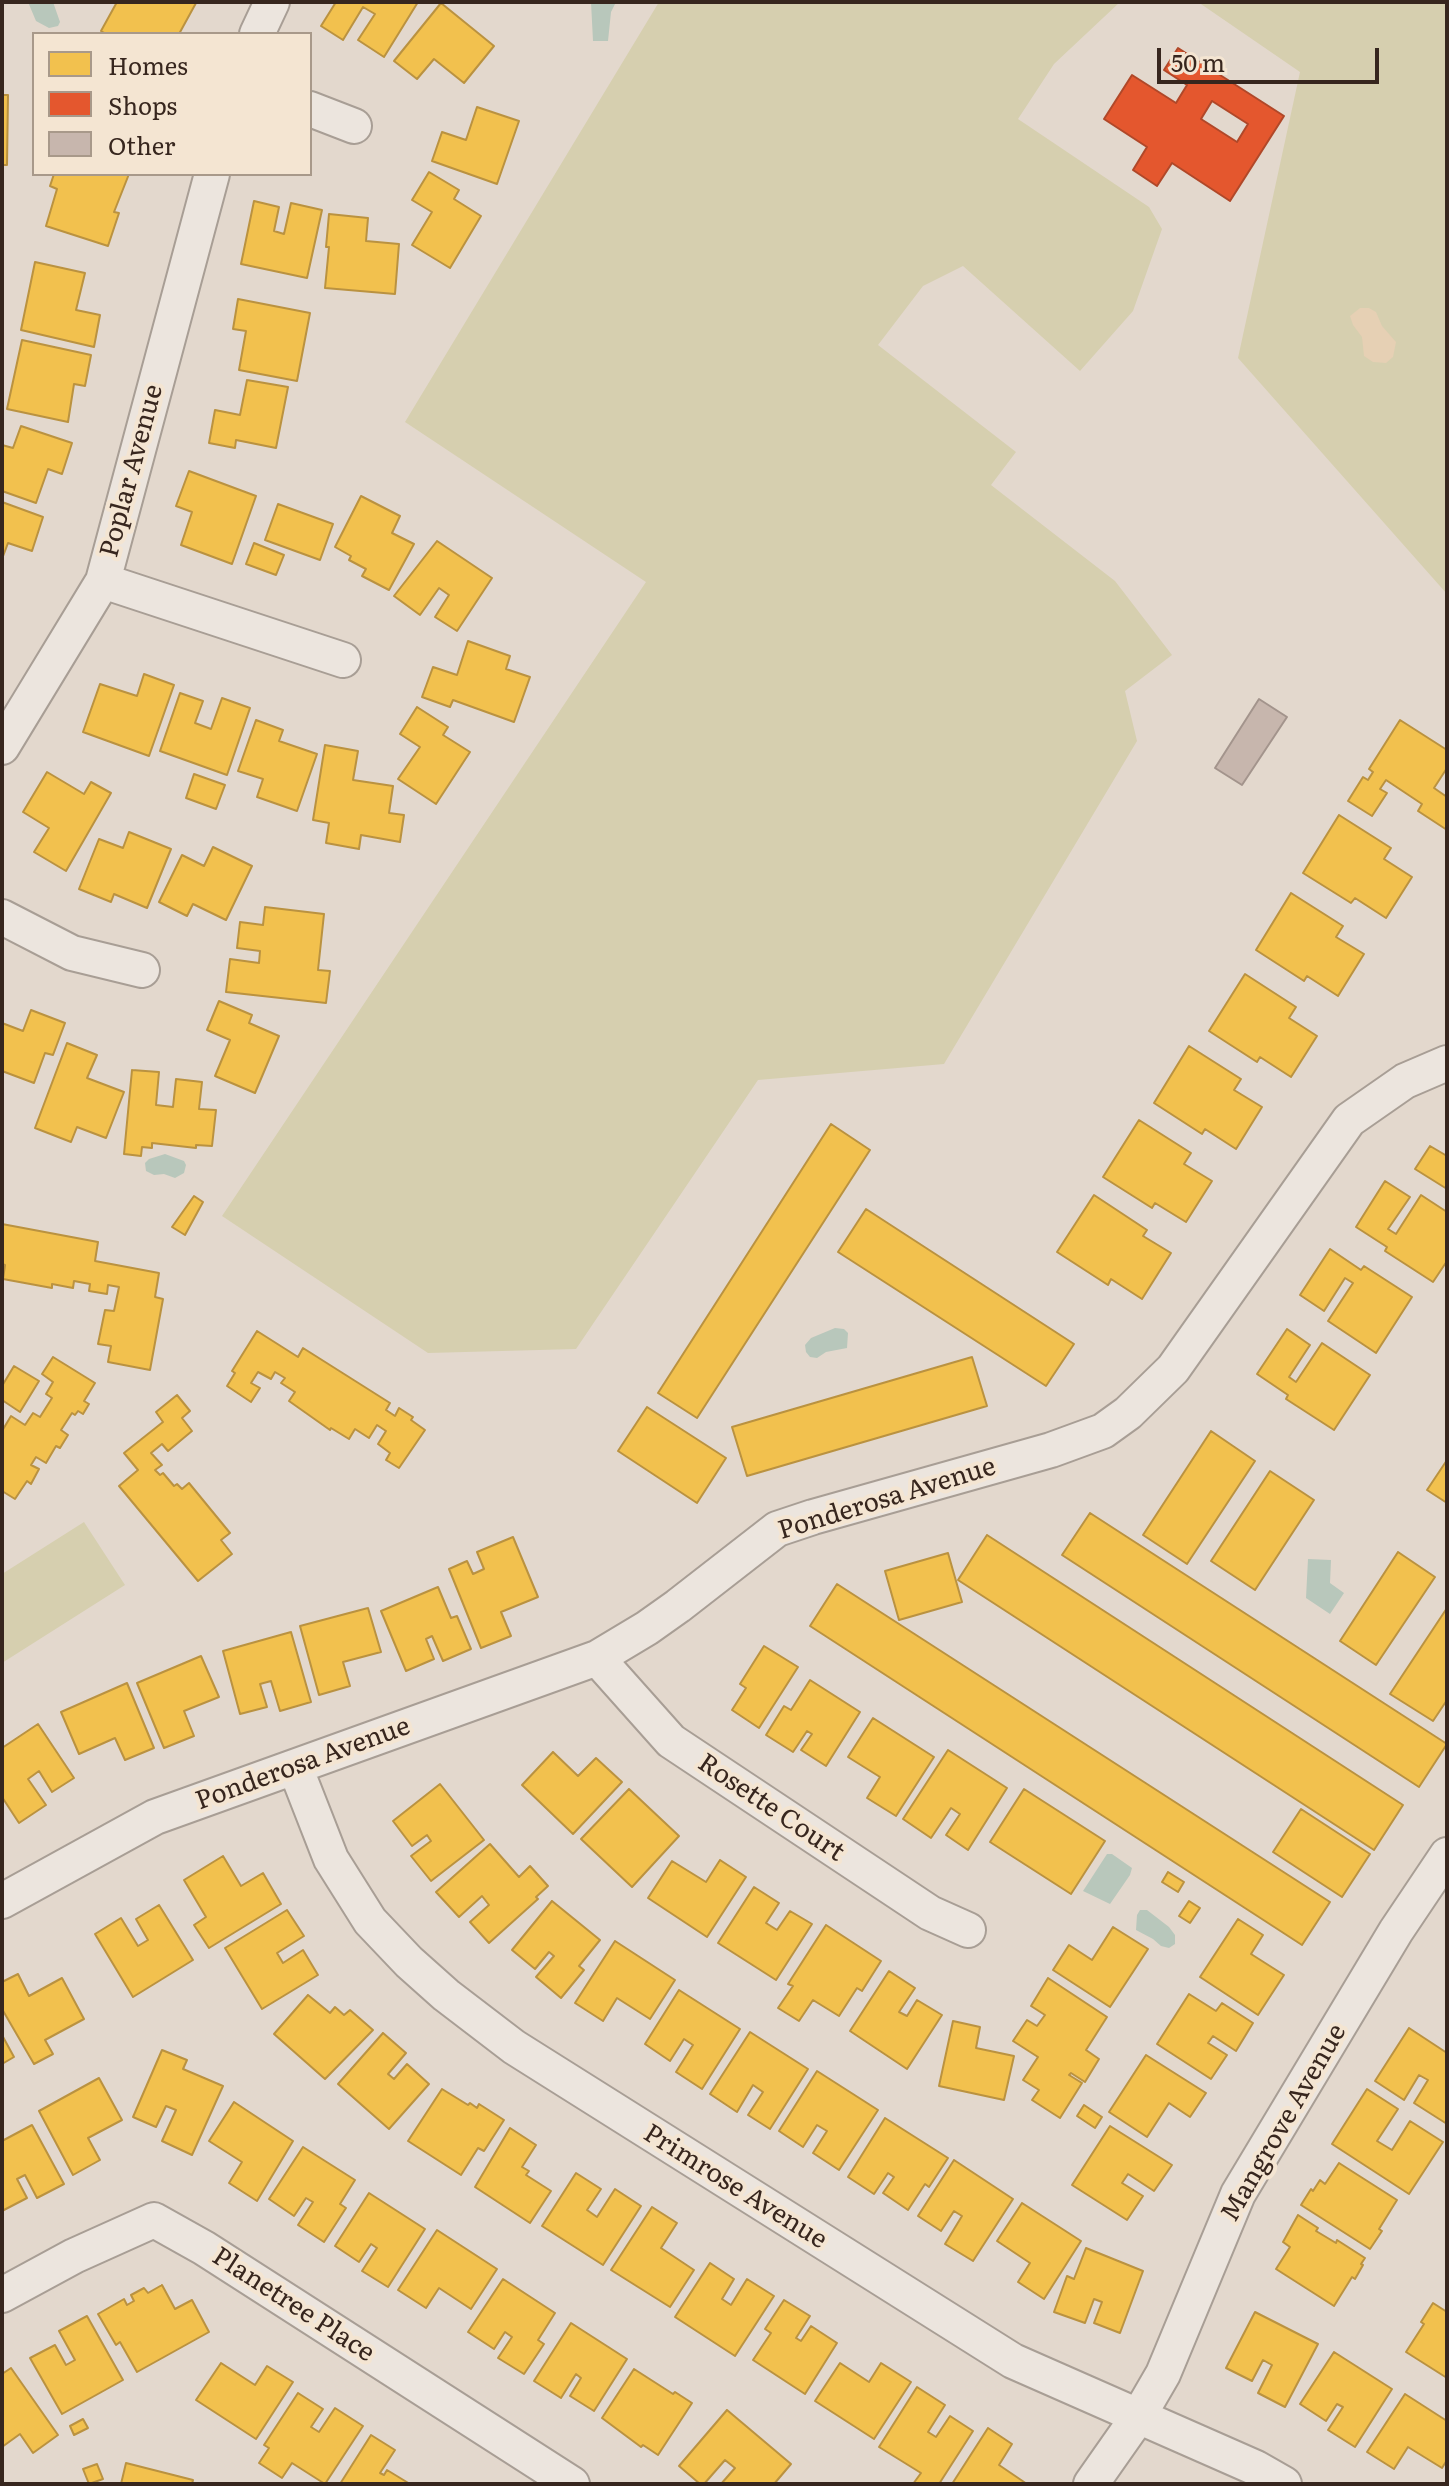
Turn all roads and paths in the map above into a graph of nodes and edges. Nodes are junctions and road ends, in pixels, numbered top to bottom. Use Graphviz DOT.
graph roads {
  1 [pos="272,2"];
  2 [pos="258,32"];
  3 [pos="312,110"];
  4 [pos="354,126"];
  5 [pos="211,176"];
  6 [pos="103,581"];
  7 [pos="343,660"];
  8 [pos="2,747"];
  9 [pos="2,917"];
  10 [pos="142,970"];
  11 [pos="1447,1063"];
  12 [pos="597,1658"];
  13 [pos="295,1767"];
  14 [pos="1447,1855"];
  15 [pos="2,1901"];
  16 [pos="968,1930"];
  17 [pos="2,2295"];
  18 [pos="1138,2417"];
  19 [pos="572,2484"];
  20 [pos="1091,2484"];
  21 [pos="1284,2484"];
  1 -- 2 [label="street"];
  3 -- 4 [label="street"];
  5 -- 6 [label="street, Poplar Avenue"];
  6 -- 7 [label="street"];
  6 -- 8 [label="street, Poplar Avenue"];
  9 -- 10 [label="street"];
  11 -- 12 [label="street, Ponderosa Avenue"];
  12 -- 13 [label="street, Ponderosa Avenue"];
  12 -- 16 [label="street, Rosette Court"];
  13 -- 15 [label="street, Ponderosa Avenue"];
  13 -- 18 [label="street, Primrose Avenue"];
  14 -- 18 [label="street, Mangrove Avenue"];
  17 -- 19 [label="street, Planetree Place"];
  18 -- 20 [label="street, Mangrove Avenue"];
  18 -- 21 [label="street, Primrose Avenue"];
}
